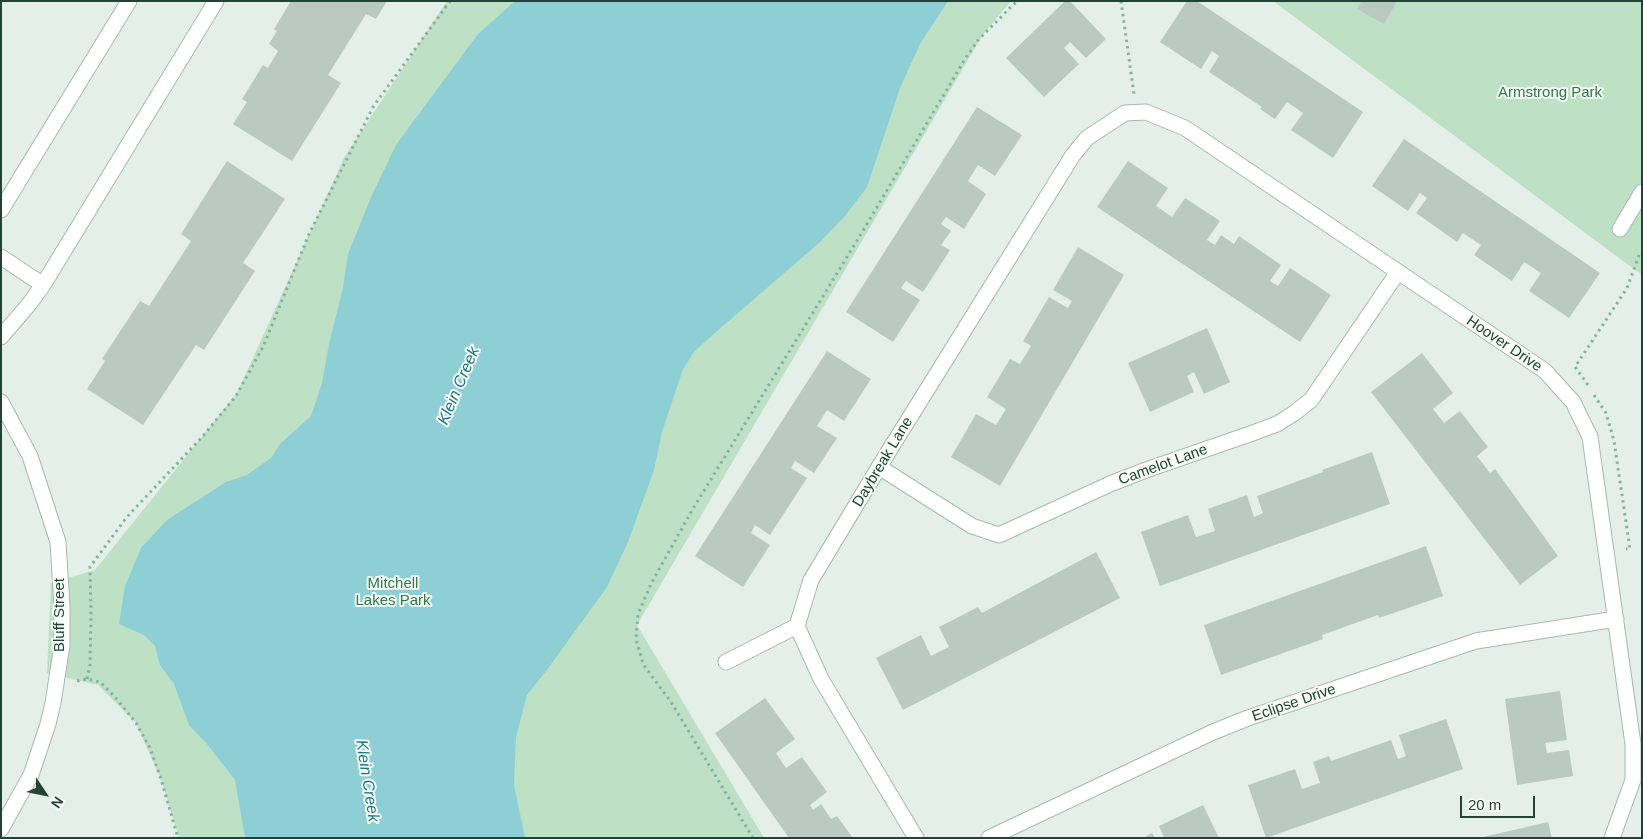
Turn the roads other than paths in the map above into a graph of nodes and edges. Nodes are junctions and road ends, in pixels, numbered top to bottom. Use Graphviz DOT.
graph roads {
  1 [pos="129,1"];
  2 [pos="216,1"];
  3 [pos="1125,114"];
  4 [pos="1642,192"];
  5 [pos="1,210"];
  6 [pos="1620,229"];
  7 [pos="1,257"];
  8 [pos="1398,272"];
  9 [pos="42,284"];
  10 [pos="1,337"];
  11 [pos="1,402"];
  12 [pos="879,467"];
  13 [pos="1616,619"];
  14 [pos="797,626"];
  15 [pos="726,662"];
  16 [pos="1,829"];
  17 [pos="916,838"];
  18 [pos="989,838"];
  19 [pos="1612,838"];
  1 -- 5 [label="street"];
  2 -- 9 [label="street"];
  3 -- 8 [label="street, Hoover Drive"];
  3 -- 12 [label="street, Daybreak Lane"];
  4 -- 6 [label="street"];
  7 -- 9 [label="street"];
  8 -- 12 [label="street, Camelot Lane"];
  8 -- 13 [label="street, Hoover Drive"];
  9 -- 10 [label="street"];
  11 -- 16 [label="street, Bluff Street"];
  12 -- 14 [label="street, Daybreak Lane"];
  13 -- 18 [label="street, Eclipse Drive"];
  13 -- 19 [label="street, Hoover Drive"];
  14 -- 15 [label="street"];
  14 -- 17 [label="street"];
}
